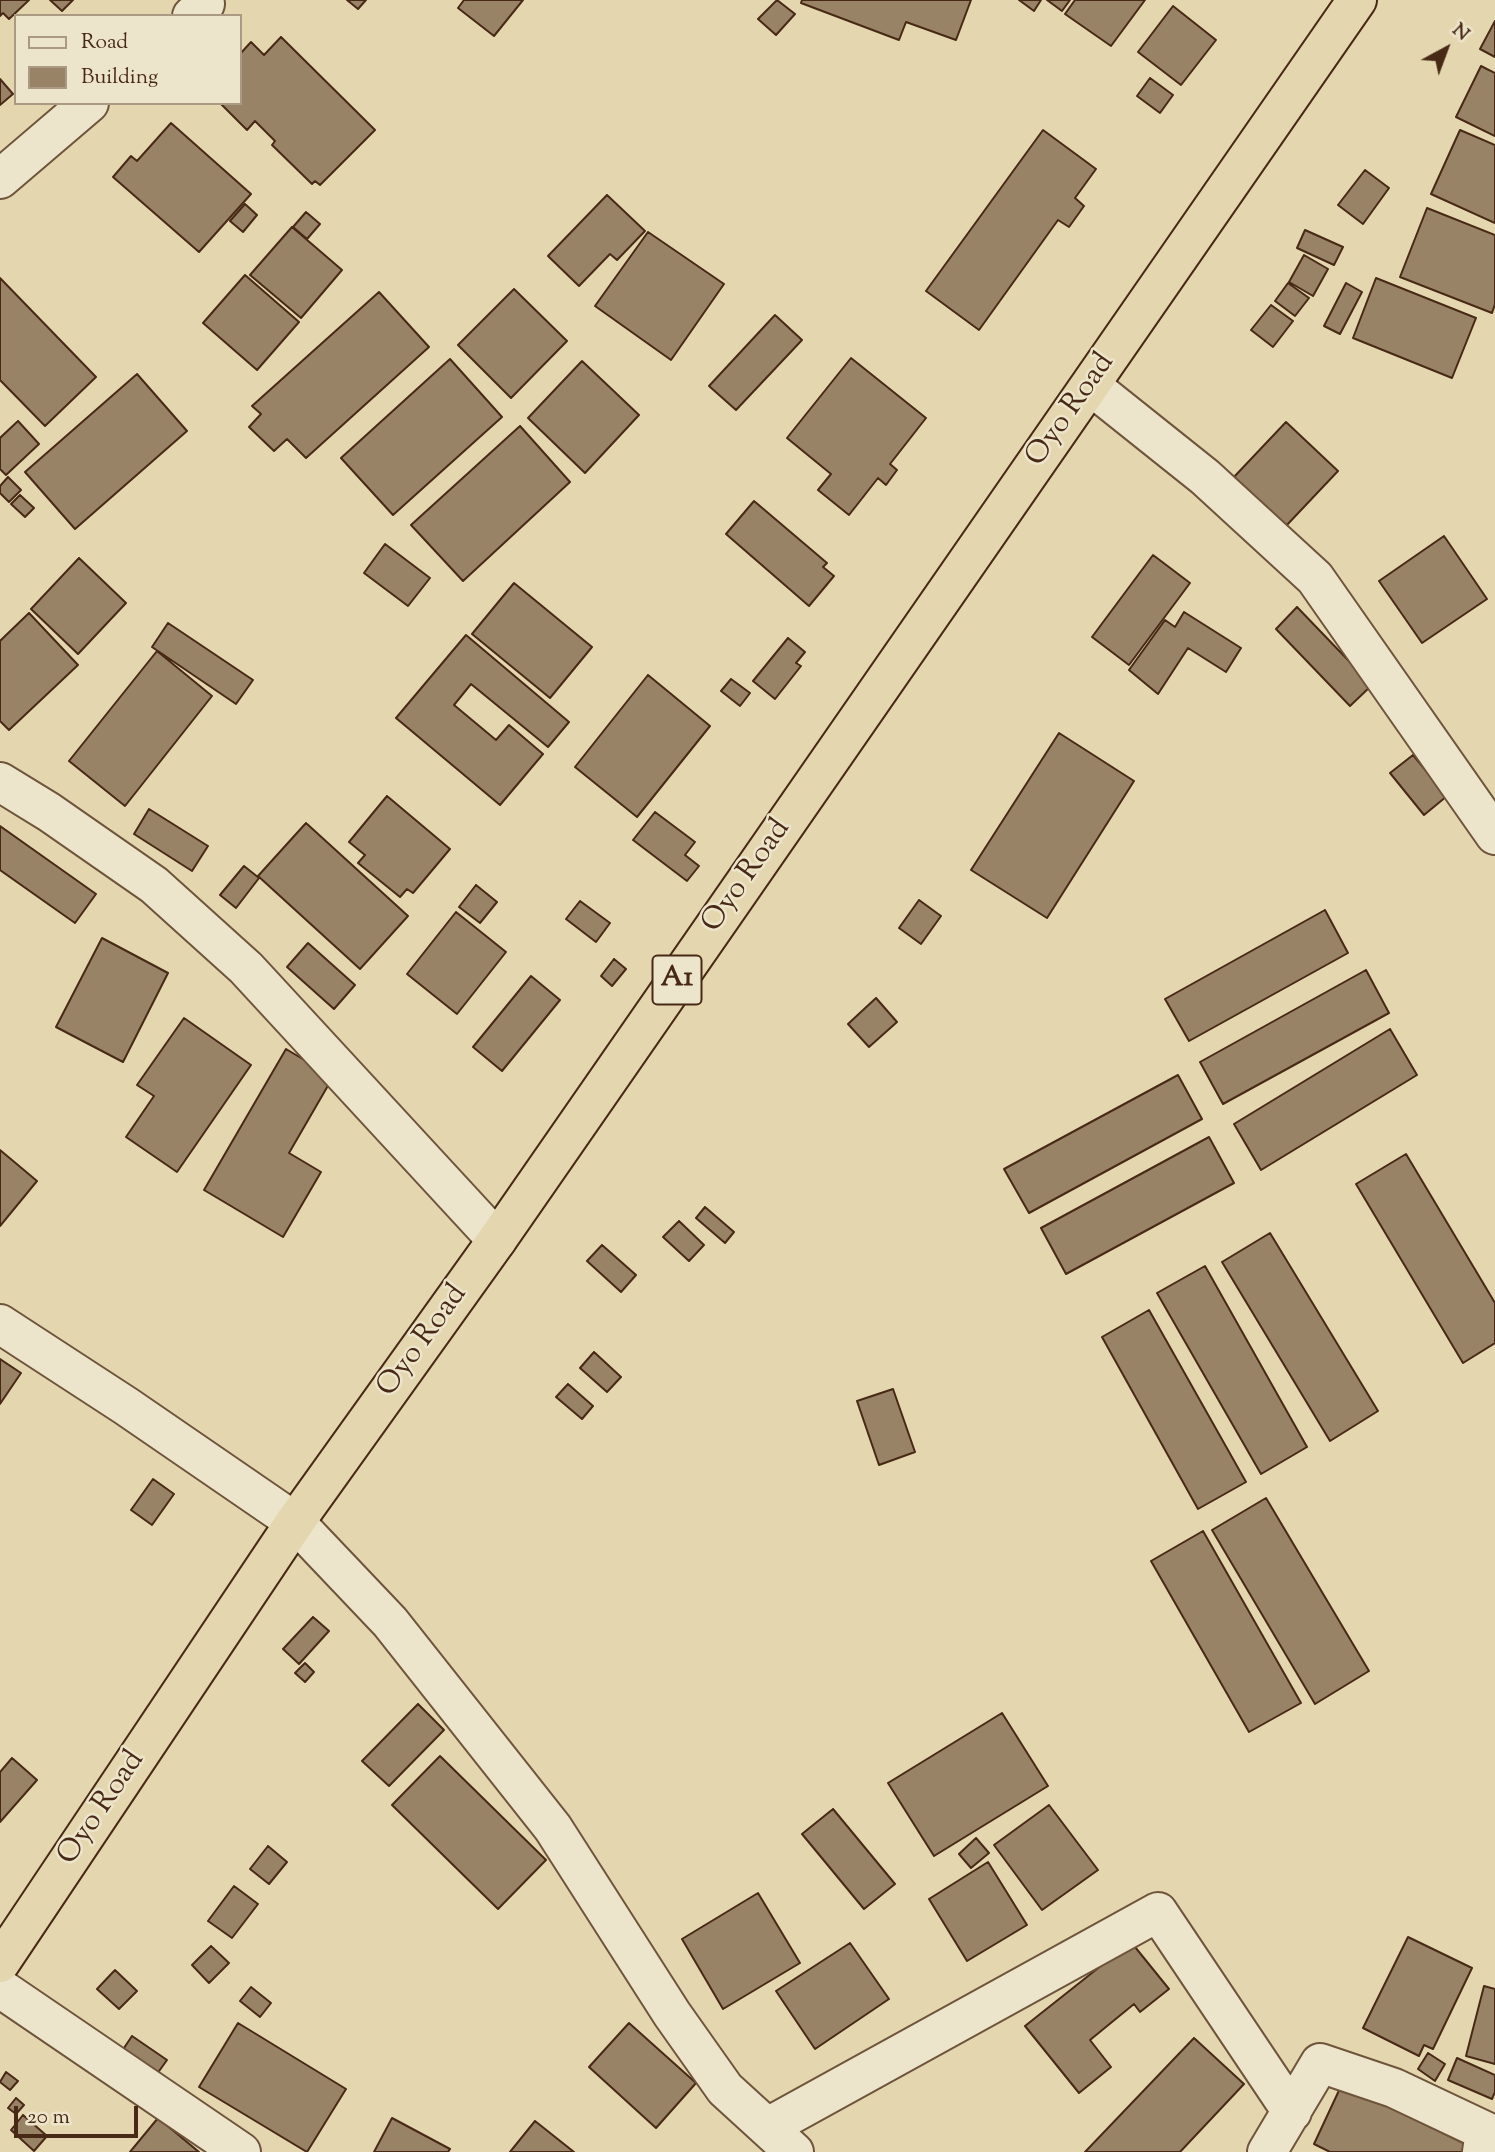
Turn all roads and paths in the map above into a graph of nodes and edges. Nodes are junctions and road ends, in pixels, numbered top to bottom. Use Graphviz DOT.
graph roads {
  1 [pos="1357,0"];
  2 [pos="87,105"];
  3 [pos="0,179"];
  4 [pos="1090,386"];
  5 [pos="0,782"];
  6 [pos="1495,835"];
  7 [pos="496,1240"];
  8 [pos="0,1324"];
  9 [pos="295,1522"];
  10 [pos="0,1963"];
  11 [pos="0,1988"];
  12 [pos="1292,2112"];
  13 [pos="781,2140"];
  14 [pos="241,2152"];
  15 [pos="1267,2152"];
  16 [pos="1482,2152"];
  1 -- 4 [label="highway, Oyo Road / A1"];
  2 -- 3 [label="street"];
  4 -- 6 [label="street"];
  4 -- 7 [label="highway, Oyo Road / A1"];
  5 -- 7 [label="street"];
  7 -- 9 [label="highway, Oyo Road / A1"];
  8 -- 9 [label="street"];
  9 -- 10 [label="highway, Oyo Road / A1"];
  9 -- 13 [label="street"];
  11 -- 14 [label="street"];
  12 -- 13 [label="street"];
  12 -- 15 [label="street"];
  12 -- 16 [label="street"];
}
